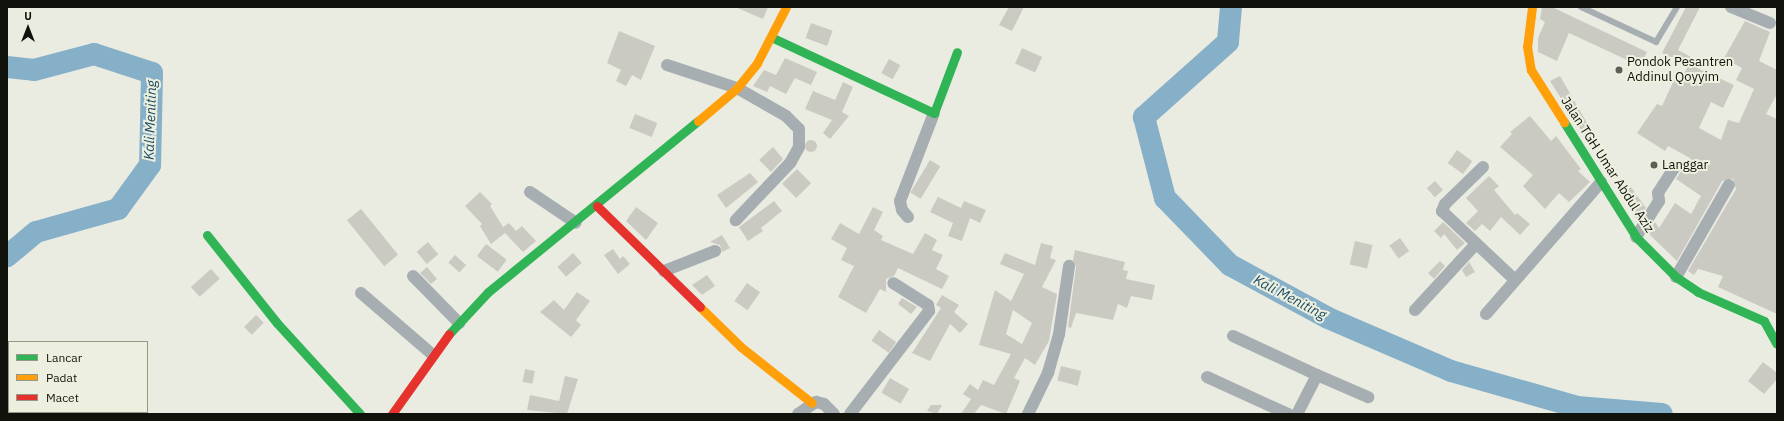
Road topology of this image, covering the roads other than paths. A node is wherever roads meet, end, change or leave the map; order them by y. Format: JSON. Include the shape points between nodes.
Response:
{"nodes":[{"id":1,"x":786,"y":7,"type":"edge"},
{"id":2,"x":1532,"y":7,"type":"edge"},
{"id":3,"x":1581,"y":7,"type":"edge"},
{"id":4,"x":1677,"y":7,"type":"edge"},
{"id":5,"x":1732,"y":7,"type":"edge"},
{"id":6,"x":1770,"y":23,"type":"dead end"},
{"id":7,"x":771,"y":37,"type":"junction"},
{"id":8,"x":957,"y":52,"type":"dead end"},
{"id":9,"x":667,"y":65,"type":"dead end"},
{"id":10,"x":737,"y":88,"type":"junction"},
{"id":11,"x":934,"y":113,"type":"junction"},
{"id":12,"x":1483,"y":167,"type":"dead end"},
{"id":13,"x":1674,"y":168,"type":"dead end"},
{"id":14,"x":1601,"y":182,"type":"junction"},
{"id":15,"x":1730,"y":185,"type":"dead end"},
{"id":16,"x":530,"y":192,"type":"dead end"},
{"id":17,"x":597,"y":206,"type":"junction"},
{"id":18,"x":908,"y":217,"type":"dead end"},
{"id":19,"x":736,"y":220,"type":"dead end"},
{"id":20,"x":576,"y":223,"type":"junction"},
{"id":21,"x":207,"y":235,"type":"dead end"},
{"id":22,"x":1636,"y":237,"type":"junction"},
{"id":23,"x":1475,"y":245,"type":"junction"},
{"id":24,"x":715,"y":251,"type":"dead end"},
{"id":25,"x":1070,"y":266,"type":"dead end"},
{"id":26,"x":664,"y":271,"type":"junction"},
{"id":27,"x":413,"y":276,"type":"dead end"},
{"id":28,"x":1676,"y":276,"type":"junction"},
{"id":29,"x":1515,"y":280,"type":"junction"},
{"id":30,"x":893,"y":283,"type":"dead end"},
{"id":31,"x":361,"y":293,"type":"dead end"},
{"id":32,"x":1415,"y":310,"type":"dead end"},
{"id":33,"x":1486,"y":314,"type":"dead end"},
{"id":34,"x":459,"y":323,"type":"junction"},
{"id":35,"x":1233,"y":336,"type":"dead end"},
{"id":36,"x":1777,"y":344,"type":"edge"},
{"id":37,"x":433,"y":355,"type":"junction"},
{"id":38,"x":1317,"y":375,"type":"junction"},
{"id":39,"x":1207,"y":377,"type":"dead end"},
{"id":40,"x":1368,"y":397,"type":"dead end"},
{"id":41,"x":812,"y":403,"type":"junction"},
{"id":42,"x":360,"y":414,"type":"edge"},
{"id":43,"x":392,"y":414,"type":"edge"},
{"id":44,"x":798,"y":414,"type":"edge"},
{"id":45,"x":834,"y":414,"type":"edge"},
{"id":46,"x":850,"y":414,"type":"edge"},
{"id":47,"x":1028,"y":414,"type":"edge"},
{"id":48,"x":1288,"y":414,"type":"edge"},
{"id":49,"x":1297,"y":414,"type":"edge"}],
"edges":[{"from":1,"to":7,"type":"street"},
{"from":2,"to":14,"type":"street","name":"Jalan TGH Umar Abdul Aziz","via":[[1528,46],[1531,70]]},
{"from":3,"to":4,"type":"lane","via":[[1656,42]]},
{"from":5,"to":6,"type":"street"},
{"from":7,"to":10,"type":"street"},
{"from":7,"to":11,"type":"street"},
{"from":8,"to":11,"type":"street"},
{"from":9,"to":10,"type":"street"},
{"from":10,"to":17,"type":"street"},
{"from":10,"to":19,"type":"street","via":[[796,124],[801,138],[790,162]]},
{"from":11,"to":18,"type":"street","via":[[900,201],[902,210]]},
{"from":12,"to":23,"type":"street","via":[[1445,204],[1442,211]]},
{"from":13,"to":22,"type":"street","via":[[1658,193],[1659,201]]},
{"from":14,"to":22,"type":"street","name":"Jalan TGH Umar Abdul Aziz"},
{"from":14,"to":29,"type":"street"},
{"from":15,"to":28,"type":"street"},
{"from":16,"to":20,"type":"street"},
{"from":17,"to":20,"type":"street"},
{"from":17,"to":26,"type":"street"},
{"from":20,"to":34,"type":"street","via":[[488,292]]},
{"from":21,"to":42,"type":"street","via":[[277,323]]},
{"from":22,"to":28,"type":"street","name":"Jalan TGH Umar Abdul Aziz"},
{"from":23,"to":29,"type":"street"},
{"from":23,"to":32,"type":"street"},
{"from":24,"to":26,"type":"street"},
{"from":25,"to":47,"type":"street","via":[[1059,334],[1048,373]]},
{"from":26,"to":41,"type":"street","via":[[741,347]]},
{"from":27,"to":34,"type":"street"},
{"from":28,"to":36,"type":"street","name":"Jalan TGH Umar Abdul Aziz","via":[[1707,297],[1760,318]]},
{"from":29,"to":33,"type":"street"},
{"from":30,"to":46,"type":"street","via":[[928,305],[929,311]]},
{"from":31,"to":37,"type":"street"},
{"from":34,"to":37,"type":"street"},
{"from":35,"to":38,"type":"street"},
{"from":37,"to":43,"type":"street"},
{"from":38,"to":40,"type":"street"},
{"from":38,"to":49,"type":"street"},
{"from":39,"to":48,"type":"street"},
{"from":41,"to":44,"type":"street"},
{"from":41,"to":45,"type":"street","via":[[820,402]]}]}
